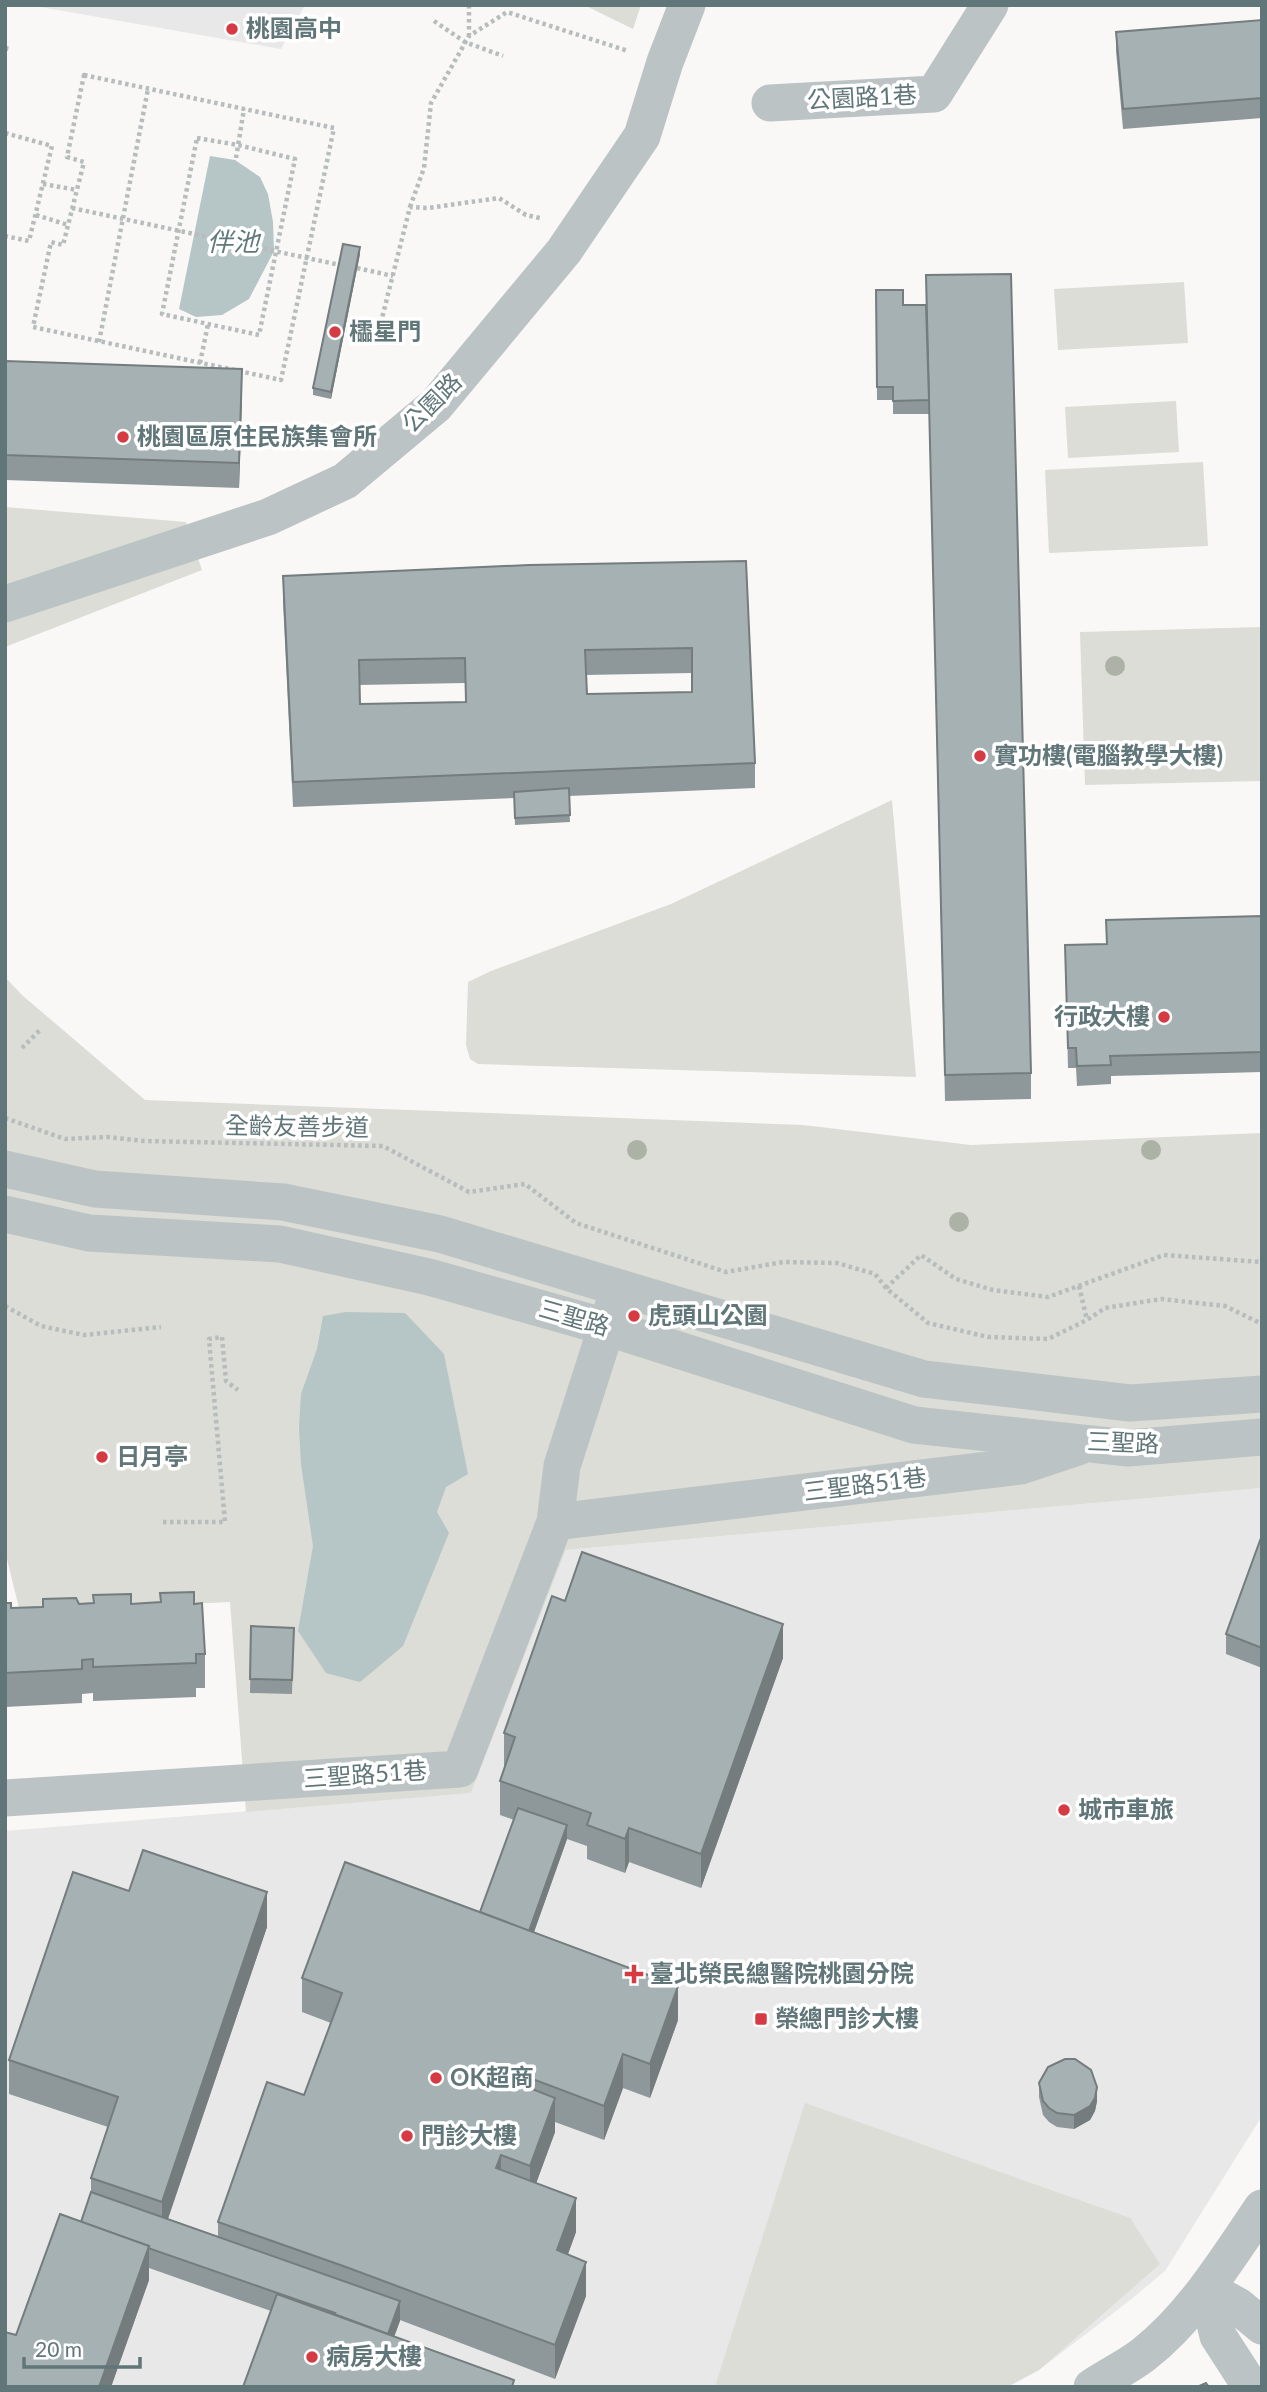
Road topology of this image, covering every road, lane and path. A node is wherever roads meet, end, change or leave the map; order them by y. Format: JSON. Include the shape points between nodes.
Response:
{"nodes":[{"id":1,"x":469,"y":5,"type":"edge"},
{"id":2,"x":687,"y":5,"type":"edge"},
{"id":3,"x":990,"y":5,"type":"edge"},
{"id":4,"x":434,"y":21,"type":"dead end"},
{"id":5,"x":470,"y":36,"type":"junction"},
{"id":6,"x":465,"y":42,"type":"junction"},
{"id":7,"x":629,"y":51,"type":"dead end"},
{"id":8,"x":503,"y":56,"type":"dead end"},
{"id":9,"x":148,"y":89,"type":"junction"},
{"id":10,"x":770,"y":103,"type":"dead end"},
{"id":11,"x":244,"y":109,"type":"junction"},
{"id":12,"x":5,"y":133,"type":"edge"},
{"id":13,"x":238,"y":145,"type":"junction"},
{"id":14,"x":236,"y":158,"type":"dead end"},
{"id":15,"x":43,"y":184,"type":"junction"},
{"id":16,"x":77,"y":190,"type":"junction"},
{"id":17,"x":410,"y":207,"type":"junction"},
{"id":18,"x":72,"y":208,"type":"junction"},
{"id":19,"x":35,"y":215,"type":"junction"},
{"id":20,"x":122,"y":219,"type":"junction"},
{"id":21,"x":551,"y":221,"type":"dead end"},
{"id":22,"x":68,"y":225,"type":"junction"},
{"id":23,"x":179,"y":231,"type":"junction"},
{"id":24,"x":5,"y":236,"type":"edge"},
{"id":25,"x":276,"y":251,"type":"junction"},
{"id":26,"x":307,"y":258,"type":"junction"},
{"id":27,"x":340,"y":265,"type":"edge"},
{"id":28,"x":357,"y":268,"type":"edge"},
{"id":29,"x":393,"y":276,"type":"junction"},
{"id":30,"x":208,"y":324,"type":"junction"},
{"id":31,"x":379,"y":330,"type":"dead end"},
{"id":32,"x":99,"y":342,"type":"junction"},
{"id":33,"x":200,"y":363,"type":"junction"},
{"id":34,"x":5,"y":604,"type":"edge"},
{"id":35,"x":41,"y":1028,"type":"dead end"},
{"id":36,"x":23,"y":1048,"type":"dead end"},
{"id":37,"x":5,"y":1118,"type":"edge"},
{"id":38,"x":5,"y":1169,"type":"edge"},
{"id":39,"x":5,"y":1214,"type":"edge"},
{"id":40,"x":1262,"y":1262,"type":"edge"},
{"id":41,"x":1079,"y":1286,"type":"junction"},
{"id":42,"x":886,"y":1288,"type":"junction"},
{"id":43,"x":619,"y":1289,"type":"junction"},
{"id":44,"x":5,"y":1306,"type":"edge"},
{"id":45,"x":1087,"y":1321,"type":"junction"},
{"id":46,"x":1262,"y":1324,"type":"edge"},
{"id":47,"x":161,"y":1326,"type":"dead end"},
{"id":48,"x":606,"y":1327,"type":"junction"},
{"id":49,"x":238,"y":1390,"type":"dead end"},
{"id":50,"x":1262,"y":1394,"type":"edge"},
{"id":51,"x":1262,"y":1437,"type":"edge"},
{"id":52,"x":1089,"y":1443,"type":"junction"},
{"id":53,"x":163,"y":1522,"type":"dead end"},
{"id":54,"x":555,"y":1522,"type":"junction"},
{"id":55,"x":5,"y":1798,"type":"edge"},
{"id":56,"x":1262,"y":2208,"type":"edge"},
{"id":57,"x":1207,"y":2289,"type":"junction"},
{"id":58,"x":1262,"y":2326,"type":"edge"},
{"id":59,"x":1115,"y":2381,"type":"edge"},
{"id":60,"x":1251,"y":2387,"type":"edge"}],
"edges":[{"from":1,"to":5,"type":"path"},
{"from":2,"to":34,"type":"street","name":"公園路","via":[[642,136],[564,251],[436,405],[345,481],[268,517]]},
{"from":3,"to":10,"type":"street","name":"公園路1巷","via":[[933,94]]},
{"from":4,"to":6,"type":"path"},
{"from":5,"to":6,"type":"path"},
{"from":5,"to":7,"type":"path","via":[[507,12]]},
{"from":6,"to":8,"type":"path"},
{"from":6,"to":17,"type":"path","via":[[431,103],[424,168]]},
{"from":9,"to":11,"type":"path"},
{"from":9,"to":16,"type":"path","via":[[84,75],[67,158],[84,162]]},
{"from":9,"to":20,"type":"path"},
{"from":11,"to":13,"type":"path"},
{"from":11,"to":26,"type":"path","via":[[334,128]]},
{"from":12,"to":15,"type":"path","via":[[52,146]]},
{"from":13,"to":14,"type":"path"},
{"from":13,"to":23,"type":"path","via":[[197,138]]},
{"from":13,"to":25,"type":"path","via":[[295,159]]},
{"from":15,"to":16,"type":"path"},
{"from":15,"to":19,"type":"path"},
{"from":16,"to":18,"type":"path"},
{"from":17,"to":21,"type":"path","via":[[499,198],[526,215]]},
{"from":17,"to":29,"type":"path"},
{"from":18,"to":20,"type":"path"},
{"from":18,"to":22,"type":"path"},
{"from":19,"to":22,"type":"path"},
{"from":19,"to":24,"type":"path","via":[[29,241]]},
{"from":20,"to":23,"type":"path"},
{"from":20,"to":32,"type":"path"},
{"from":22,"to":32,"type":"path","via":[[63,245],[51,242],[33,327]]},
{"from":23,"to":25,"type":"path"},
{"from":23,"to":30,"type":"path","via":[[162,314]]},
{"from":25,"to":26,"type":"path"},
{"from":25,"to":30,"type":"path","via":[[259,335]]},
{"from":26,"to":27,"type":"path"},
{"from":26,"to":33,"type":"path","via":[[281,380]]},
{"from":28,"to":29,"type":"path"},
{"from":29,"to":31,"type":"path"},
{"from":30,"to":33,"type":"path"},
{"from":32,"to":33,"type":"path"},
{"from":35,"to":36,"type":"path"},
{"from":37,"to":42,"type":"path","name":"全齡友善步道","via":[[65,1139],[383,1146],[470,1192],[525,1184],[576,1223],[726,1272],[783,1262],[837,1264],[874,1274]]},
{"from":38,"to":43,"type":"street","name":"三聖路","via":[[95,1189],[284,1202],[440,1234]]},
{"from":39,"to":48,"type":"street","name":"三聖路","via":[[89,1233],[279,1244],[429,1277]]},
{"from":40,"to":41,"type":"path","via":[[1164,1255]]},
{"from":41,"to":42,"type":"path","via":[[1048,1297],[993,1290],[956,1279],[921,1255]]},
{"from":41,"to":45,"type":"path"},
{"from":42,"to":45,"type":"path","name":"全齡友善步道","via":[[928,1323],[988,1337],[1048,1339]]},
{"from":43,"to":48,"type":"street","name":"三聖路51巷"},
{"from":43,"to":50,"type":"street","name":"三聖路","via":[[923,1379],[1130,1403]]},
{"from":44,"to":47,"type":"path","via":[[41,1326],[84,1335]]},
{"from":45,"to":46,"type":"path","name":"全齡友善步道","via":[[1105,1308],[1161,1299],[1225,1306]]},
{"from":48,"to":52,"type":"street","name":"三聖路","via":[[914,1425]]},
{"from":48,"to":54,"type":"street","name":"三聖路51巷","via":[[562,1466]]},
{"from":49,"to":53,"type":"path","via":[[226,1381],[222,1337],[209,1339],[225,1522]]},
{"from":51,"to":52,"type":"street","name":"三聖路","via":[[1128,1448]]},
{"from":52,"to":54,"type":"street","name":"三聖路51巷","via":[[1021,1466]]},
{"from":54,"to":55,"type":"street","name":"三聖路51巷","via":[[460,1769]]},
{"from":56,"to":57,"type":"street"},
{"from":57,"to":58,"type":"street"},
{"from":57,"to":59,"type":"street"},
{"from":57,"to":60,"type":"street","via":[[1218,2336]]}]}
